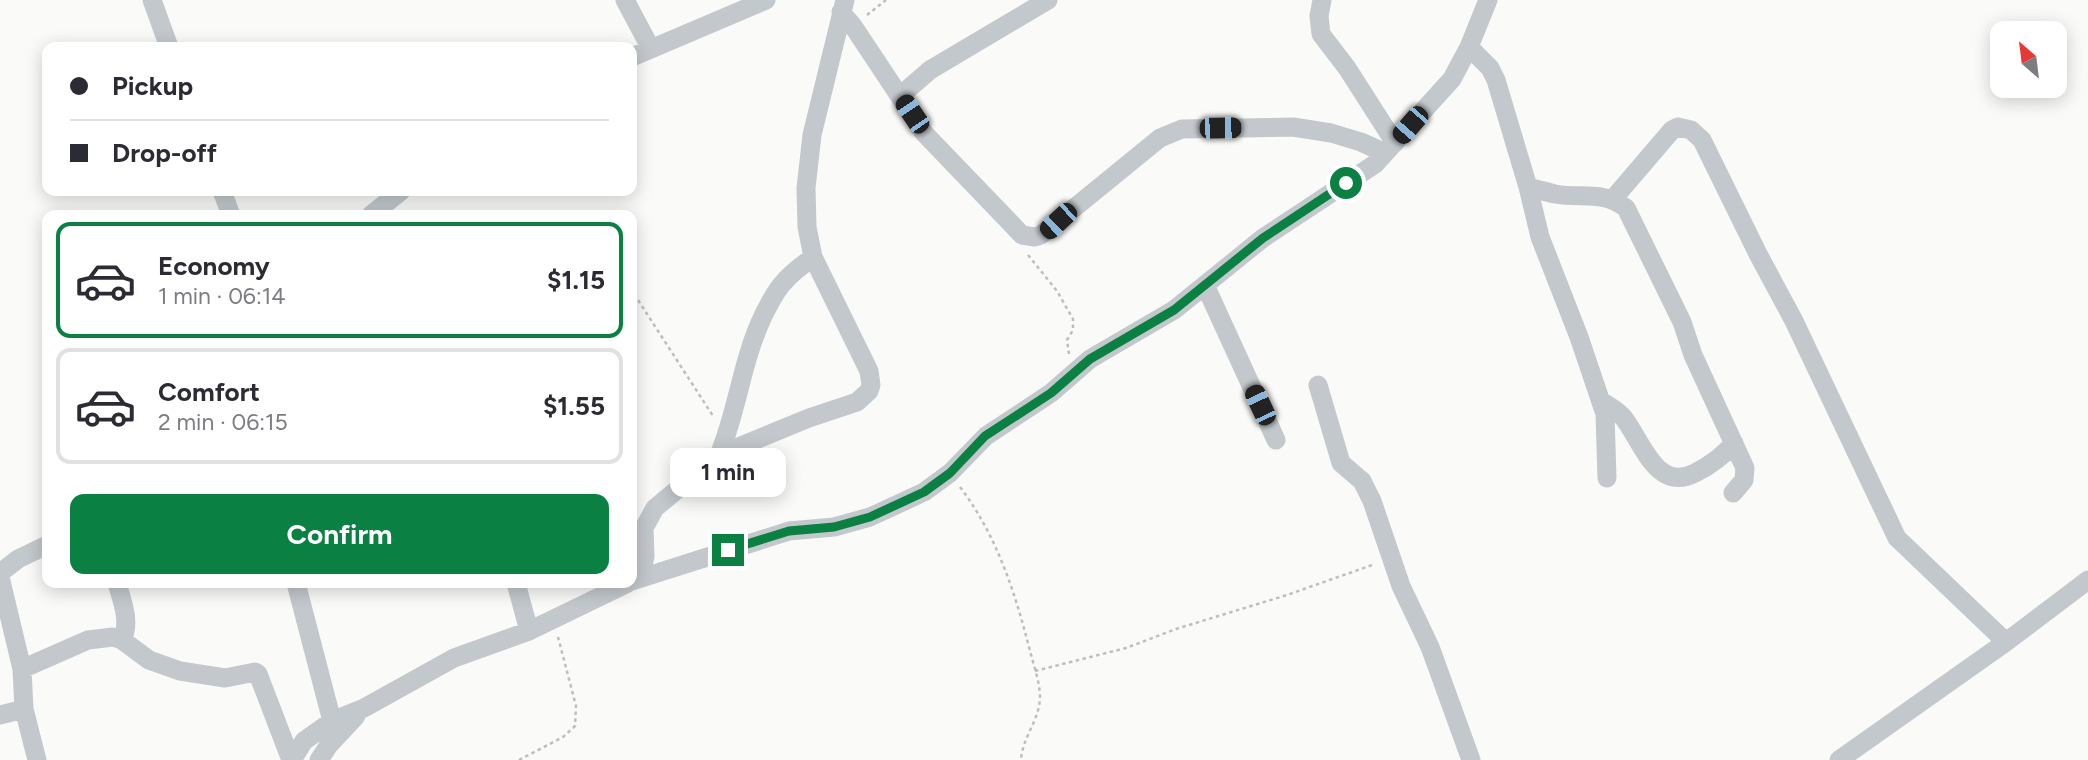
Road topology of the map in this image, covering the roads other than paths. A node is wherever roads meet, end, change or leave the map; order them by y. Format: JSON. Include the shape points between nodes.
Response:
{"nodes":[{"id":1,"x":152,"y":0,"type":"edge"},
{"id":2,"x":625,"y":0,"type":"edge"},
{"id":3,"x":766,"y":0,"type":"edge"},
{"id":4,"x":1048,"y":0,"type":"edge"},
{"id":5,"x":1322,"y":0,"type":"edge"},
{"id":6,"x":1488,"y":0,"type":"edge"},
{"id":7,"x":847,"y":13,"type":"edge"},
{"id":8,"x":167,"y":42,"type":"edge"},
{"id":9,"x":650,"y":47,"type":"junction"},
{"id":10,"x":1469,"y":47,"type":"junction"},
{"id":11,"x":637,"y":54,"type":"edge"},
{"id":12,"x":900,"y":96,"type":"junction"},
{"id":13,"x":1390,"y":148,"type":"junction"},
{"id":14,"x":1528,"y":187,"type":"junction"},
{"id":15,"x":395,"y":196,"type":"edge"},
{"id":16,"x":1613,"y":199,"type":"junction"},
{"id":17,"x":377,"y":210,"type":"edge"},
{"id":18,"x":813,"y":257,"type":"junction"},
{"id":19,"x":1205,"y":285,"type":"junction"},
{"id":20,"x":1318,"y":385,"type":"dead end"},
{"id":21,"x":1601,"y":401,"type":"junction"},
{"id":22,"x":1276,"y":440,"type":"dead end"},
{"id":23,"x":1734,"y":443,"type":"junction"},
{"id":24,"x":719,"y":455,"type":"junction"},
{"id":25,"x":1607,"y":478,"type":"dead end"},
{"id":26,"x":1732,"y":492,"type":"dead end"},
{"id":27,"x":42,"y":547,"type":"edge"},
{"id":28,"x":637,"y":573,"type":"edge"},
{"id":29,"x":0,"y":575,"type":"edge"},
{"id":30,"x":637,"y":579,"type":"edge"},
{"id":31,"x":2088,"y":580,"type":"edge"},
{"id":32,"x":118,"y":588,"type":"edge"},
{"id":33,"x":297,"y":588,"type":"edge"},
{"id":34,"x":517,"y":588,"type":"edge"},
{"id":35,"x":618,"y":588,"type":"edge"},
{"id":36,"x":529,"y":631,"type":"junction"},
{"id":37,"x":122,"y":640,"type":"junction"},
{"id":38,"x":2006,"y":642,"type":"junction"},
{"id":39,"x":22,"y":669,"type":"junction"},
{"id":40,"x":364,"y":708,"type":"junction"},
{"id":41,"x":24,"y":709,"type":"junction"},
{"id":42,"x":0,"y":715,"type":"edge"},
{"id":43,"x":332,"y":721,"type":"junction"},
{"id":44,"x":37,"y":760,"type":"edge"},
{"id":45,"x":291,"y":760,"type":"edge"},
{"id":46,"x":319,"y":760,"type":"edge"},
{"id":47,"x":1471,"y":760,"type":"edge"},
{"id":48,"x":1839,"y":760,"type":"edge"}],
"edges":[{"from":1,"to":8,"type":"street"},
{"from":2,"to":9,"type":"street"},
{"from":3,"to":9,"type":"street"},
{"from":4,"to":12,"type":"street","via":[[930,70]]},
{"from":5,"to":13,"type":"street","via":[[1321,34],[1347,68]]},
{"from":6,"to":10,"type":"street"},
{"from":7,"to":12,"type":"street"},
{"from":7,"to":18,"type":"street","via":[[812,135],[806,188]]},
{"from":9,"to":11,"type":"street"},
{"from":10,"to":13,"type":"street","via":[[1452,79]]},
{"from":10,"to":14,"type":"street","via":[[1496,80]]},
{"from":12,"to":13,"type":"street","via":[[923,133],[1022,235],[1035,237],[1160,138],[1182,129],[1293,127]]},
{"from":13,"to":19,"type":"street","via":[[1375,164],[1263,238]]},
{"from":14,"to":16,"type":"street"},
{"from":14,"to":21,"type":"street","via":[[1540,237]]},
{"from":15,"to":17,"type":"street"},
{"from":16,"to":23,"type":"street","via":[[1633,219]]},
{"from":16,"to":38,"type":"street","via":[[1672,130],[1691,130],[1702,140],[1897,538]]},
{"from":18,"to":24,"type":"street","via":[[784,281],[755,332]]},
{"from":18,"to":24,"type":"street","via":[[869,371],[869,391],[857,402]]},
{"from":19,"to":22,"type":"street"},
{"from":19,"to":30,"type":"street","via":[[1174,310],[1100,352],[985,436],[950,473],[924,492],[881,514],[834,527],[789,531]]},
{"from":20,"to":47,"type":"street","via":[[1341,463],[1368,490]]},
{"from":21,"to":23,"type":"street","via":[[1622,416],[1654,464],[1673,479],[1704,469]]},
{"from":21,"to":25,"type":"street"},
{"from":23,"to":26,"type":"street","via":[[1746,474]]},
{"from":24,"to":28,"type":"street","via":[[655,508],[644,528],[645,556]]},
{"from":27,"to":29,"type":"street"},
{"from":29,"to":39,"type":"street"},
{"from":31,"to":38,"type":"street"},
{"from":32,"to":37,"type":"street","via":[[127,622]]},
{"from":33,"to":43,"type":"street"},
{"from":34,"to":36,"type":"street"},
{"from":35,"to":36,"type":"street"},
{"from":36,"to":40,"type":"street","via":[[454,658]]},
{"from":37,"to":39,"type":"street","via":[[89,640]]},
{"from":37,"to":45,"type":"street","via":[[149,660],[180,671],[225,678],[256,672]]},
{"from":38,"to":48,"type":"street"},
{"from":39,"to":41,"type":"street"},
{"from":40,"to":43,"type":"street"},
{"from":40,"to":46,"type":"street"},
{"from":41,"to":42,"type":"street"},
{"from":41,"to":44,"type":"street"},
{"from":43,"to":45,"type":"street","via":[[304,741]]}]}
